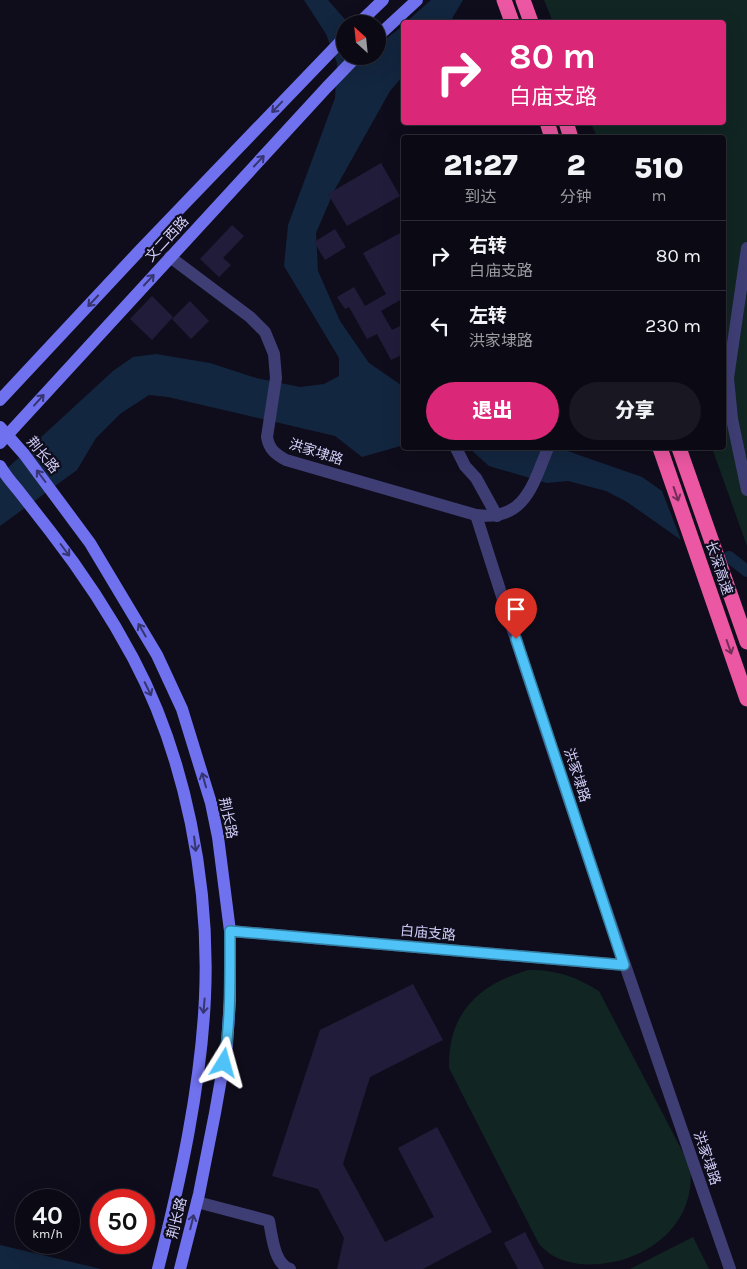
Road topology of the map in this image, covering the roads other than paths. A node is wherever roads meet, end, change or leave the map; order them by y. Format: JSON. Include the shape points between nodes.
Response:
{"nodes":[{"id":1,"x":383,"y":0,"type":"edge"},
{"id":2,"x":418,"y":0,"type":"edge"},
{"id":3,"x":504,"y":0,"type":"edge"},
{"id":4,"x":523,"y":0,"type":"edge"},
{"id":5,"x":367,"y":15,"type":"edge"},
{"id":6,"x":511,"y":20,"type":"edge"},
{"id":7,"x":530,"y":20,"type":"edge"},
{"id":8,"x":386,"y":29,"type":"edge"},
{"id":9,"x":336,"y":46,"type":"edge"},
{"id":10,"x":349,"y":65,"type":"edge"},
{"id":11,"x":747,"y":248,"type":"edge"},
{"id":12,"x":170,"y":257,"type":"junction"},
{"id":13,"x":0,"y":400,"type":"edge"},
{"id":14,"x":2,"y":435,"type":"edge"},
{"id":15,"x":457,"y":450,"type":"edge"},
{"id":16,"x":547,"y":450,"type":"edge"},
{"id":17,"x":661,"y":450,"type":"edge"},
{"id":18,"x":680,"y":450,"type":"edge"},
{"id":19,"x":1,"y":469,"type":"edge"},
{"id":20,"x":747,"y":490,"type":"edge"},
{"id":21,"x":476,"y":515,"type":"junction"},
{"id":22,"x":497,"y":516,"type":"junction"},
{"id":23,"x":747,"y":642,"type":"edge"},
{"id":24,"x":747,"y":699,"type":"edge"},
{"id":25,"x":230,"y":931,"type":"junction"},
{"id":26,"x":624,"y":965,"type":"junction"},
{"id":27,"x":197,"y":1202,"type":"junction"},
{"id":28,"x":158,"y":1268,"type":"edge"},
{"id":29,"x":180,"y":1269,"type":"edge"},
{"id":30,"x":290,"y":1269,"type":"edge"},
{"id":31,"x":730,"y":1269,"type":"edge"}],
"edges":[{"from":1,"to":5,"type":"main road"},
{"from":2,"to":8,"type":"main road"},
{"from":3,"to":6,"type":"highway"},
{"from":4,"to":7,"type":"highway"},
{"from":9,"to":13,"type":"main road","name":"文二西路","one_way":true},
{"from":12,"to":10,"type":"main road","name":"文二西路","one_way":true},
{"from":11,"to":20,"type":"street","via":[[728,378],[732,419]]},
{"from":14,"to":12,"type":"main road","name":"文二西路","one_way":true},
{"from":12,"to":21,"type":"street","name":"洪家埭路","via":[[265,332],[274,354],[276,378],[266,437],[275,454],[286,460]]},
{"from":25,"to":14,"type":"main road","name":"荆长路","one_way":true,"via":[[211,803],[182,709],[157,655],[90,543],[24,454]]},
{"from":15,"to":22,"type":"street"},
{"from":16,"to":22,"type":"street","via":[[531,488],[521,502],[510,512]]},
{"from":17,"to":24,"type":"highway","name":"长深高速","one_way":true},
{"from":18,"to":23,"type":"highway","name":"长深高速"},
{"from":19,"to":28,"type":"main road","name":"荆长路","one_way":true,"via":[[68,554],[133,658],[158,709],[195,839],[204,932],[205,996],[193,1109]]},
{"from":21,"to":22,"type":"street"},
{"from":21,"to":26,"type":"street","name":"洪家埭路"},
{"from":25,"to":26,"type":"street","name":"白庙支路"},
{"from":25,"to":27,"type":"main road","name":"荆长路","via":[[227,1045]]},
{"from":26,"to":31,"type":"street","name":"洪家埭路"},
{"from":29,"to":27,"type":"main road","name":"荆长路","one_way":true},
{"from":27,"to":30,"type":"street","via":[[269,1221],[275,1251],[285,1268]]}]}
